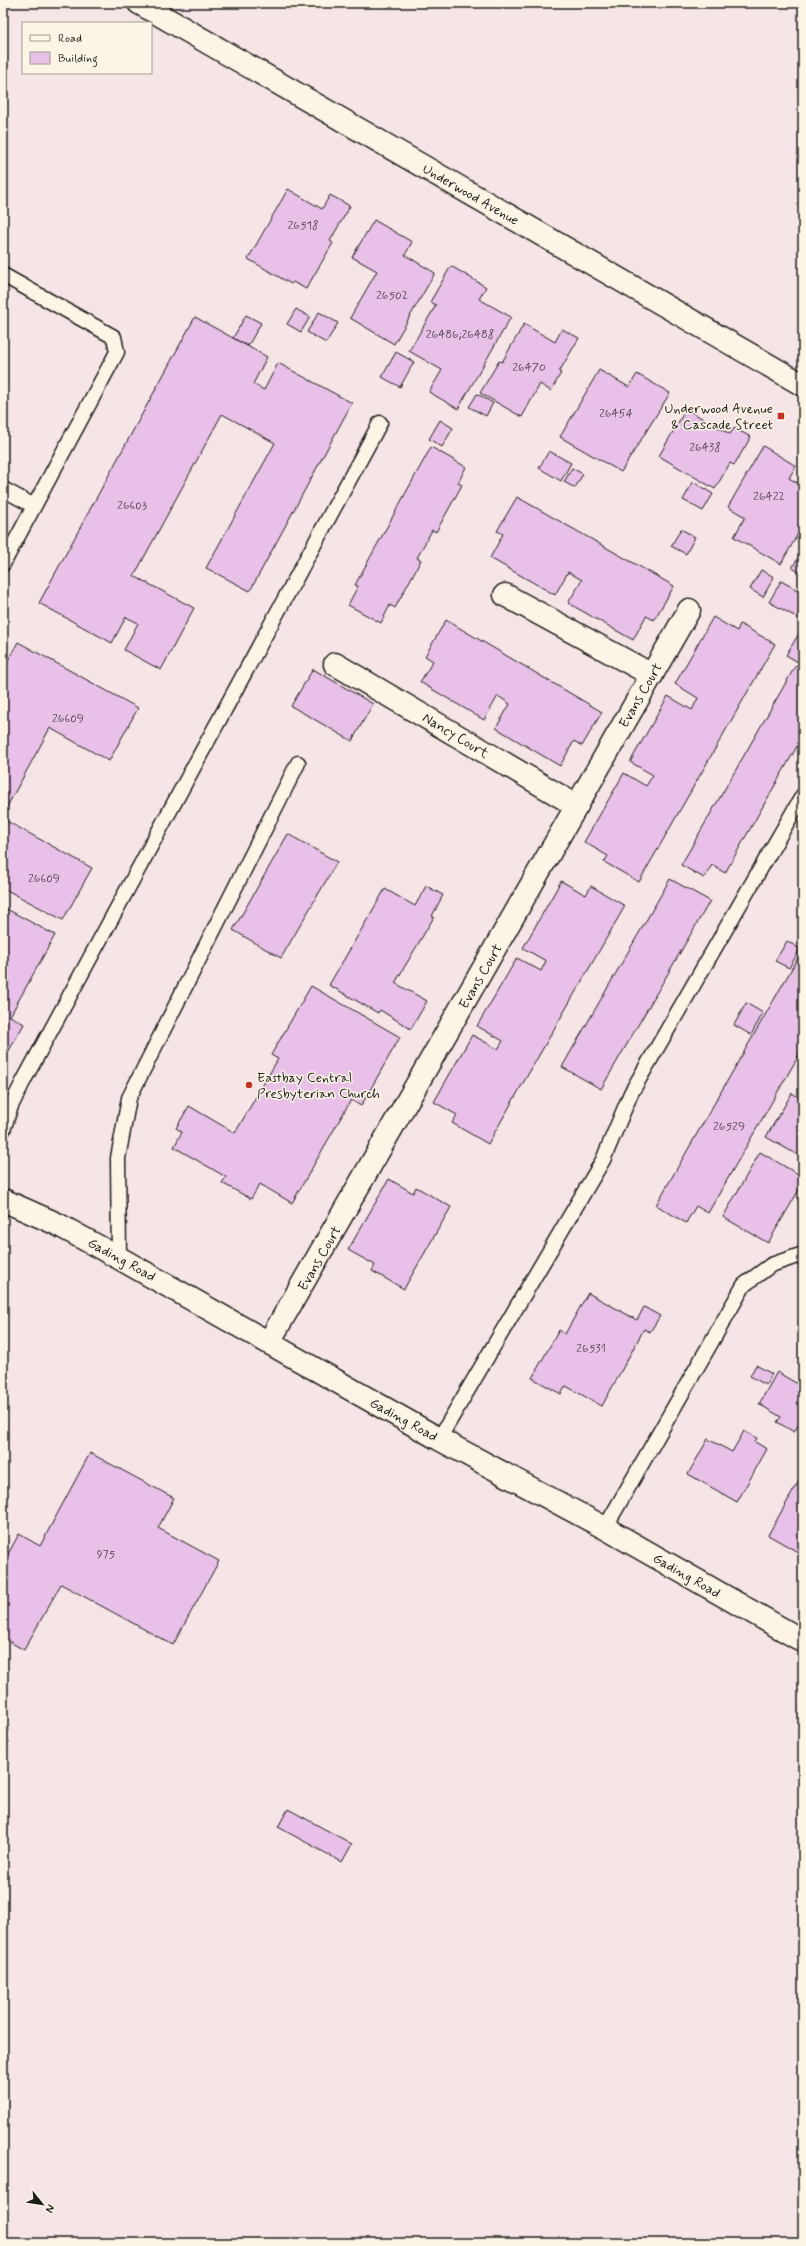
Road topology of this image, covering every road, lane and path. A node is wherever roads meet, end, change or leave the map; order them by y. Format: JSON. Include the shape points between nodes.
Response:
{"nodes":[{"id":1,"x":138,"y":3,"type":"edge"},
{"id":2,"x":3,"y":275,"type":"edge"},
{"id":3,"x":803,"y":385,"type":"edge"},
{"id":4,"x":380,"y":423,"type":"dead end"},
{"id":5,"x":3,"y":489,"type":"edge"},
{"id":6,"x":34,"y":506,"type":"junction"},
{"id":7,"x":3,"y":564,"type":"edge"},
{"id":8,"x":505,"y":596,"type":"dead end"},
{"id":9,"x":689,"y":610,"type":"dead end"},
{"id":10,"x":335,"y":664,"type":"dead end"},
{"id":11,"x":652,"y":675,"type":"junction"},
{"id":12,"x":298,"y":763,"type":"dead end"},
{"id":13,"x":803,"y":795,"type":"edge"},
{"id":14,"x":577,"y":806,"type":"junction"},
{"id":15,"x":3,"y":1130,"type":"edge"},
{"id":16,"x":3,"y":1200,"type":"edge"},
{"id":17,"x":803,"y":1254,"type":"edge"},
{"id":18,"x":119,"y":1258,"type":"junction"},
{"id":19,"x":269,"y":1342,"type":"junction"},
{"id":20,"x":439,"y":1439,"type":"junction"},
{"id":21,"x":604,"y":1528,"type":"junction"},
{"id":22,"x":803,"y":1641,"type":"edge"}],
"edges":[{"from":1,"to":3,"type":"street","name":"Underwood Avenue"},
{"from":2,"to":6,"type":"lane","via":[[114,337],[117,352]]},
{"from":4,"to":15,"type":"lane","via":[[24,1080]]},
{"from":5,"to":6,"type":"lane"},
{"from":6,"to":7,"type":"lane"},
{"from":8,"to":11,"type":"street"},
{"from":9,"to":11,"type":"street","name":"Evans Court"},
{"from":10,"to":14,"type":"street","name":"Nancy Court"},
{"from":11,"to":14,"type":"street","name":"Evans Court"},
{"from":12,"to":18,"type":"lane","via":[[129,1098],[118,1158]]},
{"from":13,"to":20,"type":"lane","via":[[631,1092],[604,1160]]},
{"from":14,"to":19,"type":"street","name":"Evans Court"},
{"from":16,"to":18,"type":"street","name":"Gading Road","via":[[57,1224]]},
{"from":17,"to":21,"type":"lane","via":[[770,1265],[744,1285]]},
{"from":18,"to":19,"type":"street","name":"Gading Road"},
{"from":19,"to":20,"type":"street","name":"Gading Road"},
{"from":20,"to":21,"type":"street","name":"Gading Road"},
{"from":21,"to":22,"type":"street","name":"Gading Road"}]}
